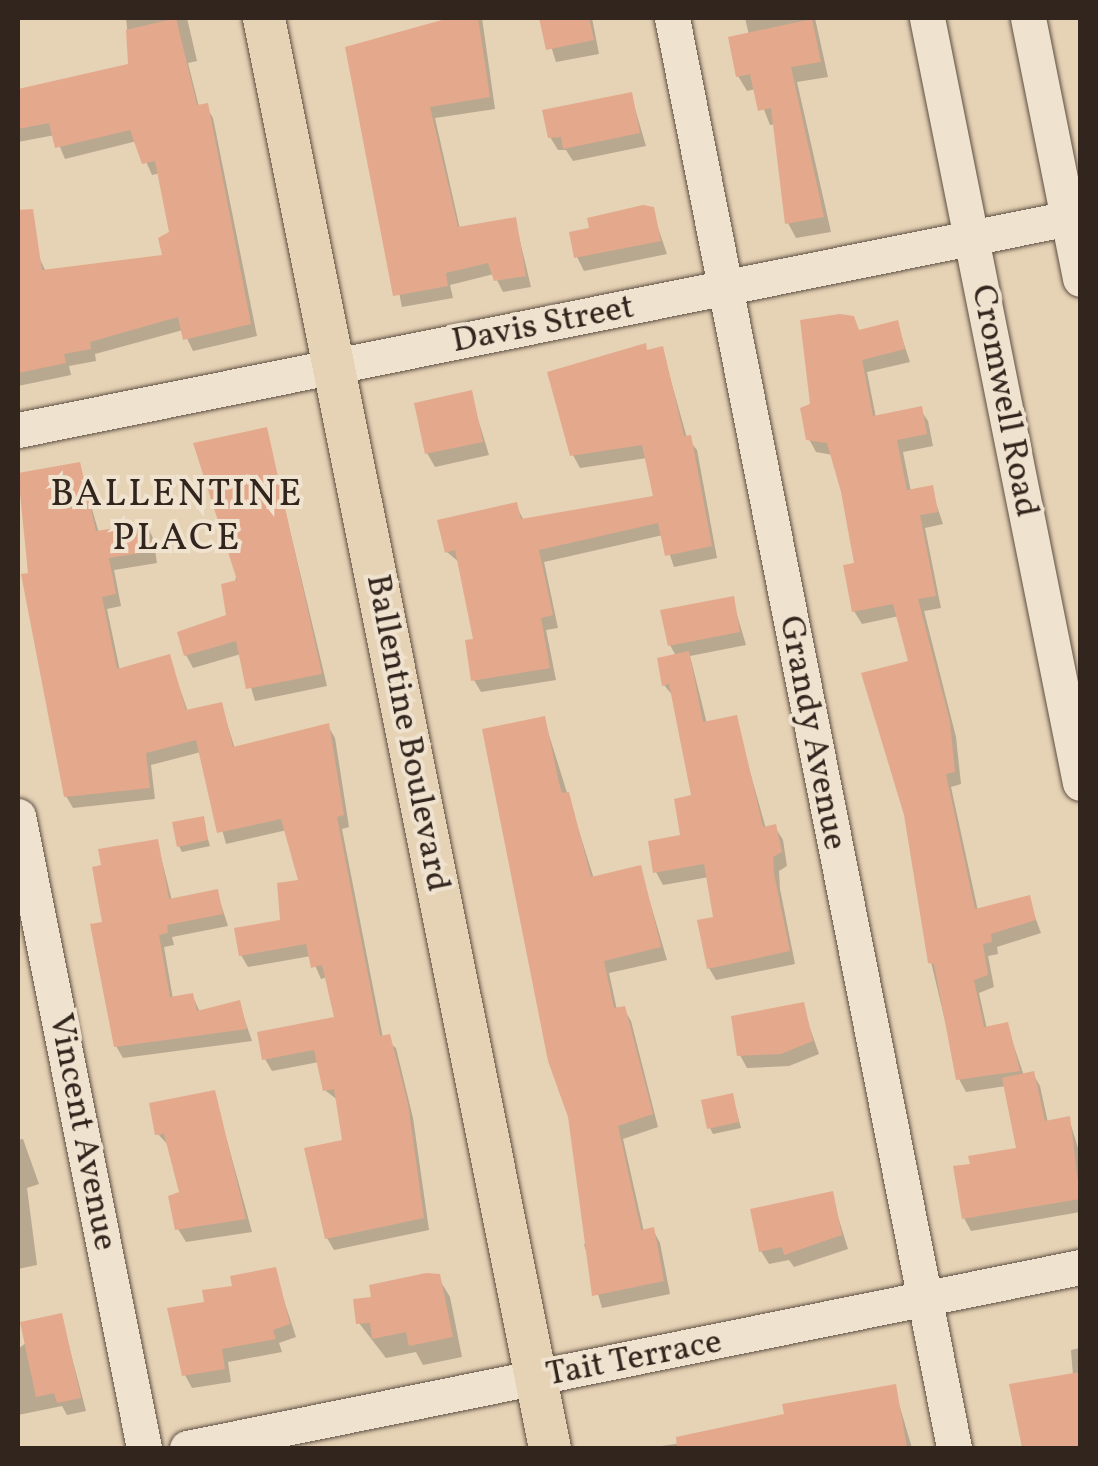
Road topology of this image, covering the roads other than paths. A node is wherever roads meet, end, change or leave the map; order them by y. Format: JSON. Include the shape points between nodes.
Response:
{"nodes":[{"id":1,"x":264,"y":18,"type":"edge"},
{"id":2,"x":672,"y":18,"type":"edge"},
{"id":3,"x":927,"y":18,"type":"edge"},
{"id":4,"x":1028,"y":18,"type":"edge"},
{"id":5,"x":1069,"y":218,"type":"junction"},
{"id":6,"x":971,"y":238,"type":"junction"},
{"id":7,"x":1080,"y":278,"type":"edge"},
{"id":8,"x":725,"y":290,"type":"junction"},
{"id":9,"x":334,"y":366,"type":"junction"},
{"id":10,"x":18,"y":430,"type":"edge"},
{"id":11,"x":1080,"y":784,"type":"edge"},
{"id":12,"x":18,"y":816,"type":"edge"},
{"id":13,"x":1080,"y":1267,"type":"edge"},
{"id":14,"x":924,"y":1301,"type":"junction"},
{"id":15,"x":536,"y":1379,"type":"junction"},
{"id":16,"x":144,"y":1448,"type":"edge"},
{"id":17,"x":187,"y":1448,"type":"edge"},
{"id":18,"x":550,"y":1448,"type":"edge"},
{"id":19,"x":954,"y":1448,"type":"edge"}],
"edges":[{"from":1,"to":9,"type":"main road","name":"Ballentine Boulevard"},
{"from":2,"to":8,"type":"street","name":"Grandy Avenue"},
{"from":3,"to":6,"type":"street","name":"Cromwell Road"},
{"from":4,"to":5,"type":"street"},
{"from":5,"to":6,"type":"street","name":"Davis Street"},
{"from":5,"to":7,"type":"street"},
{"from":6,"to":8,"type":"street","name":"Davis Street"},
{"from":6,"to":11,"type":"street","name":"Cromwell Road"},
{"from":8,"to":9,"type":"street","name":"Davis Street"},
{"from":8,"to":14,"type":"street","name":"Grandy Avenue"},
{"from":9,"to":10,"type":"street","name":"Davis Street"},
{"from":9,"to":15,"type":"main road","name":"Ballentine Boulevard"},
{"from":12,"to":16,"type":"street","name":"Vincent Avenue"},
{"from":13,"to":14,"type":"street","name":"Tait Terrace"},
{"from":14,"to":15,"type":"street","name":"Tait Terrace"},
{"from":14,"to":19,"type":"street","name":"Grandy Avenue"},
{"from":15,"to":17,"type":"street","name":"Tait Terrace"},
{"from":15,"to":18,"type":"main road","name":"Ballentine Boulevard"}]}
